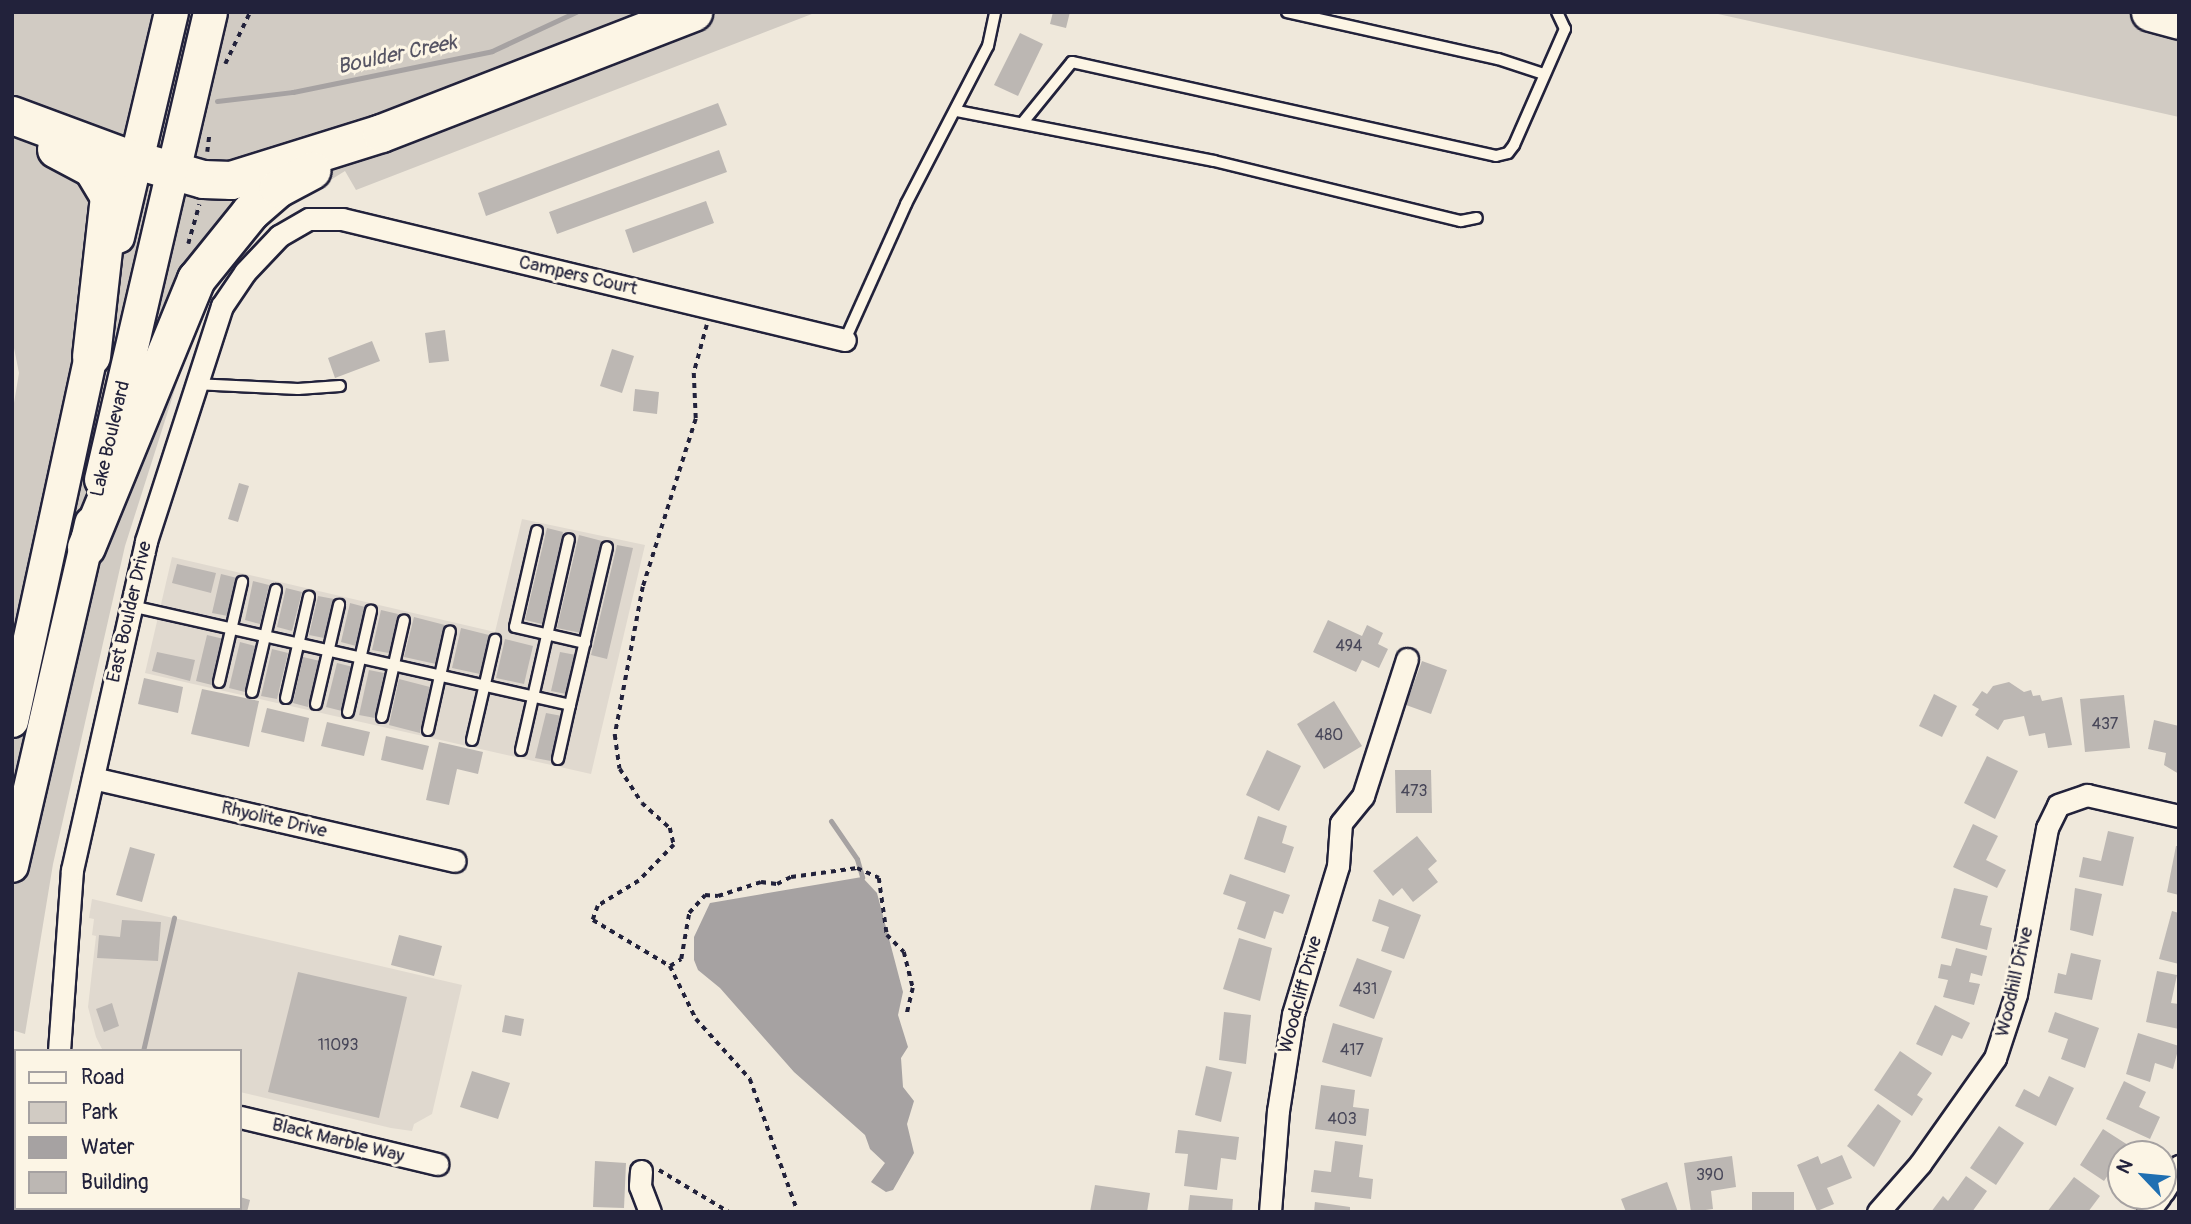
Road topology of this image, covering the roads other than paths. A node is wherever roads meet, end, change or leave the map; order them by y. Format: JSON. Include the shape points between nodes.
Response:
{"nodes":[{"id":1,"x":171,"y":12,"type":"edge"},
{"id":2,"x":210,"y":12,"type":"edge"},
{"id":3,"x":693,"y":12,"type":"edge"},
{"id":4,"x":995,"y":12,"type":"edge"},
{"id":5,"x":1287,"y":12,"type":"edge"},
{"id":6,"x":1557,"y":12,"type":"edge"},
{"id":7,"x":2150,"y":12,"type":"edge"},
{"id":8,"x":2179,"y":20,"type":"edge"},
{"id":9,"x":1545,"y":74,"type":"junction"},
{"id":10,"x":957,"y":111,"type":"junction"},
{"id":11,"x":12,"y":115,"type":"edge"},
{"id":12,"x":1024,"y":121,"type":"junction"},
{"id":13,"x":12,"y":125,"type":"edge"},
{"id":14,"x":382,"y":134,"type":"junction"},
{"id":15,"x":136,"y":160,"type":"junction"},
{"id":16,"x":189,"y":167,"type":"junction"},
{"id":17,"x":1477,"y":218,"type":"dead end"},
{"id":18,"x":309,"y":219,"type":"joint"},
{"id":19,"x":845,"y":340,"type":"joint"},
{"id":20,"x":91,"y":356,"type":"junction"},
{"id":21,"x":194,"y":384,"type":"junction"},
{"id":22,"x":340,"y":386,"type":"dead end"},
{"id":23,"x":537,"y":531,"type":"dead end"},
{"id":24,"x":569,"y":539,"type":"dead end"},
{"id":25,"x":86,"y":547,"type":"junction"},
{"id":26,"x":607,"y":547,"type":"dead end"},
{"id":27,"x":243,"y":582,"type":"dead end"},
{"id":28,"x":276,"y":590,"type":"dead end"},
{"id":29,"x":309,"y":597,"type":"dead end"},
{"id":30,"x":339,"y":605,"type":"dead end"},
{"id":31,"x":131,"y":606,"type":"junction"},
{"id":32,"x":371,"y":611,"type":"dead end"},
{"id":33,"x":404,"y":620,"type":"dead end"},
{"id":34,"x":232,"y":629,"type":"junction"},
{"id":35,"x":450,"y":631,"type":"dead end"},
{"id":36,"x":547,"y":635,"type":"junction"},
{"id":37,"x":265,"y":636,"type":"junction"},
{"id":38,"x":495,"y":640,"type":"dead end"},
{"id":39,"x":585,"y":643,"type":"junction"},
{"id":40,"x":298,"y":644,"type":"junction"},
{"id":41,"x":328,"y":650,"type":"junction"},
{"id":42,"x":360,"y":658,"type":"junction"},
{"id":43,"x":1407,"y":659,"type":"dead end"},
{"id":44,"x":393,"y":665,"type":"junction"},
{"id":45,"x":440,"y":676,"type":"junction"},
{"id":46,"x":219,"y":682,"type":"dead end"},
{"id":47,"x":484,"y":686,"type":"junction"},
{"id":48,"x":252,"y":692,"type":"dead end"},
{"id":49,"x":533,"y":697,"type":"junction"},
{"id":50,"x":286,"y":698,"type":"dead end"},
{"id":51,"x":316,"y":704,"type":"dead end"},
{"id":52,"x":570,"y":705,"type":"junction"},
{"id":53,"x":348,"y":712,"type":"dead end"},
{"id":54,"x":382,"y":717,"type":"dead end"},
{"id":55,"x":12,"y":721,"type":"edge"},
{"id":56,"x":428,"y":730,"type":"dead end"},
{"id":57,"x":472,"y":740,"type":"dead end"},
{"id":58,"x":521,"y":750,"type":"dead end"},
{"id":59,"x":558,"y":759,"type":"dead end"},
{"id":60,"x":93,"y":778,"type":"junction"},
{"id":61,"x":2179,"y":816,"type":"edge"},
{"id":62,"x":454,"y":861,"type":"dead end"},
{"id":63,"x":12,"y":866,"type":"edge"},
{"id":64,"x":59,"y":1049,"type":"edge"},
{"id":65,"x":242,"y":1116,"type":"edge"},
{"id":66,"x":437,"y":1164,"type":"dead end"},
{"id":67,"x":641,"y":1171,"type":"road end"},
{"id":68,"x":650,"y":1212,"type":"edge"},
{"id":69,"x":1270,"y":1212,"type":"edge"},
{"id":70,"x":1878,"y":1212,"type":"edge"}],
"edges":[{"from":1,"to":15,"type":"highway","name":"Lake Boulevard"},
{"from":2,"to":16,"type":"highway","name":"Lake Boulevard"},
{"from":3,"to":14,"type":"highway"},
{"from":4,"to":10,"type":"lane","via":[[988,46]]},
{"from":5,"to":9,"type":"lane","via":[[1498,59]]},
{"from":6,"to":9,"type":"lane","via":[[1565,29]]},
{"from":7,"to":8,"type":"highway"},
{"from":9,"to":12,"type":"lane","via":[[1514,145],[1508,153],[1496,156],[1072,62]]},
{"from":10,"to":12,"type":"lane"},
{"from":10,"to":19,"type":"lane","via":[[906,204]]},
{"from":11,"to":15,"type":"highway"},
{"from":12,"to":17,"type":"lane","via":[[1461,221]]},
{"from":13,"to":20,"type":"highway","via":[[92,169],[109,196]]},
{"from":14,"to":16,"type":"highway","via":[[231,180]]},
{"from":14,"to":25,"type":"highway","via":[[278,188],[210,257],[180,310]]},
{"from":15,"to":16,"type":"highway"},
{"from":15,"to":20,"type":"main road","name":"Lake Boulevard"},
{"from":16,"to":25,"type":"main road","name":"Lake Boulevard"},
{"from":18,"to":19,"type":"street","name":"Campers Court","via":[[342,219]]},
{"from":18,"to":21,"type":"street","name":"East Boulder Drive","via":[[279,236],[239,280],[222,306]]},
{"from":20,"to":55,"type":"main road","name":"Lake Boulevard"},
{"from":21,"to":22,"type":"lane","via":[[298,389]]},
{"from":21,"to":31,"type":"street","name":"East Boulder Drive"},
{"from":23,"to":36,"type":"lane","via":[[515,627]]},
{"from":24,"to":36,"type":"lane"},
{"from":25,"to":63,"type":"main road","name":"Lake Boulevard"},
{"from":26,"to":39,"type":"lane"},
{"from":27,"to":34,"type":"lane"},
{"from":28,"to":37,"type":"lane"},
{"from":29,"to":40,"type":"lane"},
{"from":30,"to":41,"type":"lane"},
{"from":31,"to":34,"type":"lane"},
{"from":31,"to":60,"type":"street","name":"East Boulder Drive"},
{"from":32,"to":42,"type":"lane"},
{"from":33,"to":44,"type":"lane"},
{"from":34,"to":37,"type":"lane"},
{"from":34,"to":46,"type":"lane"},
{"from":35,"to":45,"type":"lane"},
{"from":36,"to":39,"type":"lane"},
{"from":36,"to":49,"type":"lane"},
{"from":37,"to":40,"type":"lane"},
{"from":37,"to":48,"type":"lane"},
{"from":38,"to":47,"type":"lane"},
{"from":39,"to":52,"type":"lane"},
{"from":40,"to":41,"type":"lane"},
{"from":40,"to":50,"type":"lane"},
{"from":41,"to":42,"type":"lane"},
{"from":41,"to":51,"type":"lane"},
{"from":42,"to":44,"type":"lane"},
{"from":42,"to":53,"type":"lane"},
{"from":43,"to":69,"type":"street","name":"Woodcliff Drive","via":[[1363,796],[1341,823],[1338,866],[1286,1046]]},
{"from":44,"to":45,"type":"lane"},
{"from":44,"to":54,"type":"lane"},
{"from":45,"to":47,"type":"lane"},
{"from":45,"to":56,"type":"lane"},
{"from":47,"to":49,"type":"lane"},
{"from":47,"to":57,"type":"lane"},
{"from":49,"to":52,"type":"lane"},
{"from":49,"to":58,"type":"lane"},
{"from":52,"to":59,"type":"lane"},
{"from":60,"to":62,"type":"street","name":"Rhyolite Drive"},
{"from":60,"to":64,"type":"street","name":"East Boulder Drive","via":[[69,890]]},
{"from":61,"to":70,"type":"street","name":"Woodhill Drive","via":[[2087,795],[2062,802],[2047,828],[2016,994],[1995,1058],[1920,1164]]},
{"from":65,"to":66,"type":"street","name":"Black Marble Way"},
{"from":67,"to":68,"type":"street","via":[[640,1186]]}]}
